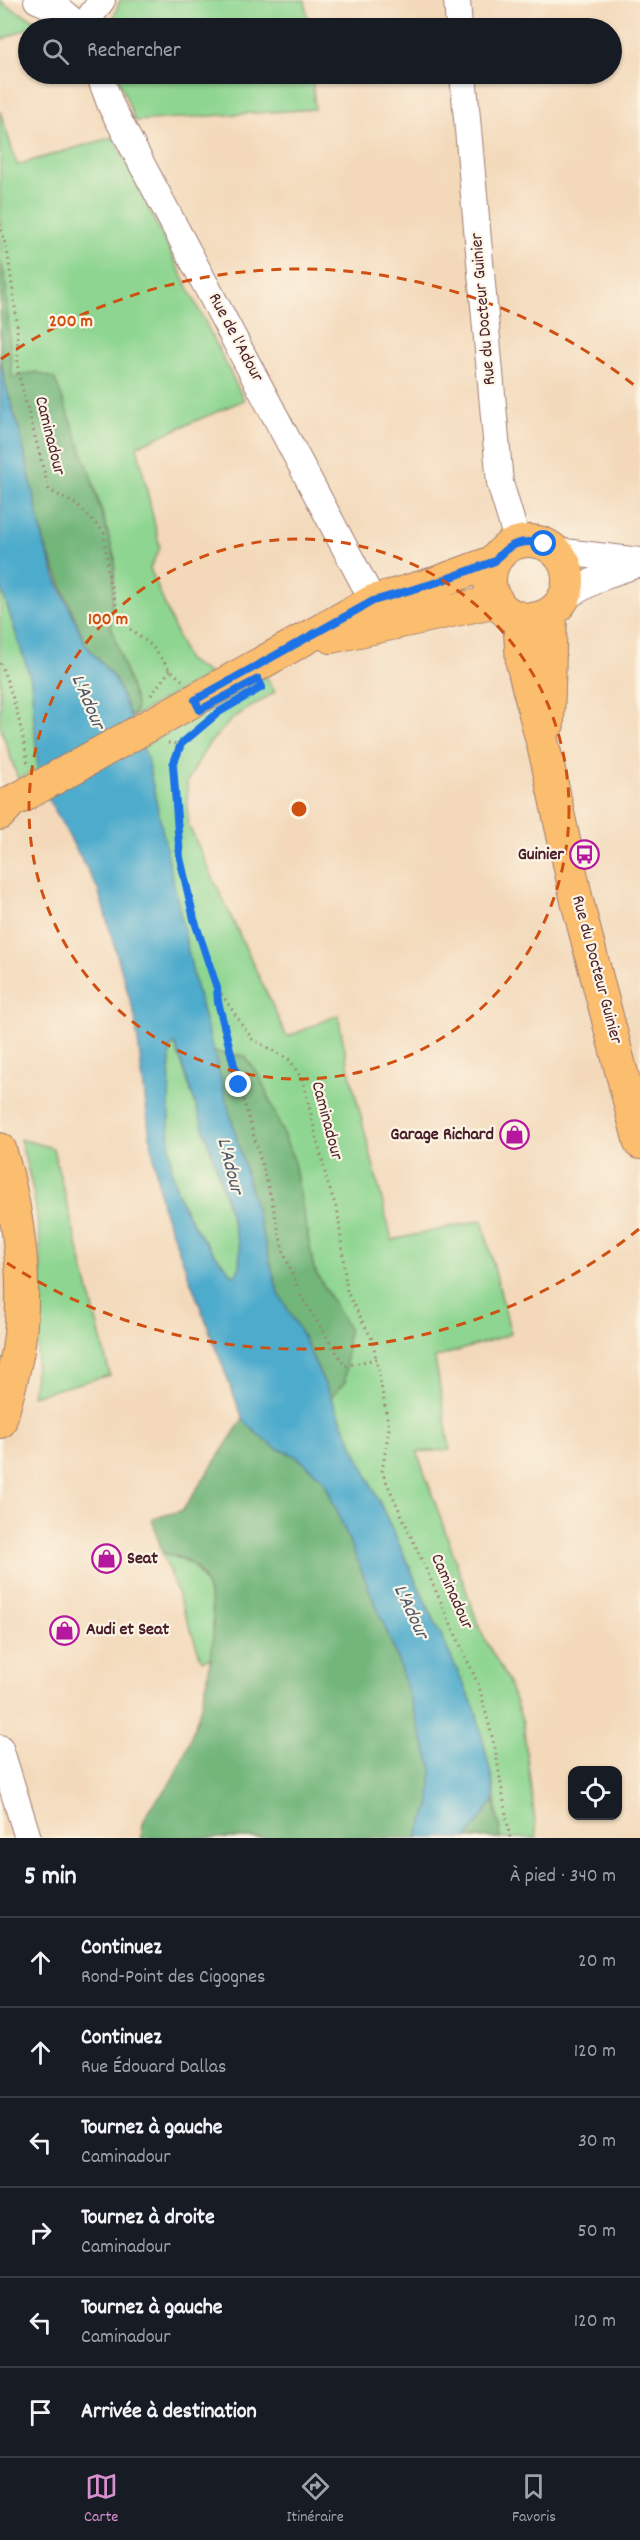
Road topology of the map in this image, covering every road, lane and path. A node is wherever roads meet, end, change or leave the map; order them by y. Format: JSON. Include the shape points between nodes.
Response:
{"nodes":[{"id":1,"x":37,"y":0,"type":"edge"},
{"id":2,"x":102,"y":0,"type":"edge"},
{"id":3,"x":457,"y":0,"type":"edge"},
{"id":4,"x":69,"y":18,"type":"edge"},
{"id":5,"x":88,"y":18,"type":"edge"},
{"id":6,"x":458,"y":18,"type":"edge"},
{"id":7,"x":103,"y":84,"type":"edge"},
{"id":8,"x":464,"y":84,"type":"edge"},
{"id":9,"x":0,"y":224,"type":"edge"},
{"id":10,"x":556,"y":551,"type":"junction"},
{"id":11,"x":507,"y":552,"type":"junction"},
{"id":12,"x":640,"y":562,"type":"edge"},
{"id":13,"x":373,"y":601,"type":"junction"},
{"id":14,"x":558,"y":604,"type":"junction"},
{"id":15,"x":508,"y":609,"type":"junction"},
{"id":16,"x":287,"y":649,"type":"junction"},
{"id":17,"x":0,"y":663,"type":"edge"},
{"id":18,"x":170,"y":670,"type":"junction"},
{"id":19,"x":158,"y":707,"type":"junction"},
{"id":20,"x":203,"y":709,"type":"junction"},
{"id":21,"x":547,"y":761,"type":"junction"},
{"id":22,"x":28,"y":767,"type":"dead end"},
{"id":23,"x":8,"y":804,"type":"edge"},
{"id":24,"x":217,"y":988,"type":"junction"},
{"id":25,"x":640,"y":1143,"type":"edge"},
{"id":26,"x":0,"y":1149,"type":"edge"},
{"id":27,"x":376,"y":1359,"type":"junction"},
{"id":28,"x":0,"y":1422,"type":"edge"},
{"id":29,"x":0,"y":1748,"type":"edge"},
{"id":30,"x":8,"y":1803,"type":"edge"},
{"id":31,"x":28,"y":1838,"type":"edge"},
{"id":32,"x":510,"y":1838,"type":"edge"}],
"edges":[{"from":1,"to":4,"type":"street"},
{"from":2,"to":5,"type":"street"},
{"from":3,"to":6,"type":"street"},
{"from":7,"to":13,"type":"street","name":"Rue de l'Adour"},
{"from":8,"to":11,"type":"street","name":"Rue du Docteur Guinier"},
{"from":9,"to":18,"type":"path","name":"Caminadour","via":[[17,322],[18,372],[49,490],[77,505],[104,532],[109,578],[118,612]]},
{"from":10,"to":11,"type":"main road","via":[[531,541]]},
{"from":10,"to":12,"type":"street"},
{"from":10,"to":14,"type":"main road","via":[[568,572],[568,585]]},
{"from":11,"to":13,"type":"main road","via":[[438,582]]},
{"from":11,"to":15,"type":"main road","via":[[490,581]]},
{"from":12,"to":14,"type":"street","via":[[603,576]]},
{"from":13,"to":16,"type":"main road"},
{"from":14,"to":15,"type":"main road","via":[[541,617]]},
{"from":14,"to":21,"type":"main road"},
{"from":15,"to":16,"type":"main road","via":[[348,632]]},
{"from":15,"to":21,"type":"main road"},
{"from":16,"to":20,"type":"main road"},
{"from":17,"to":22,"type":"path","via":[[14,702]]},
{"from":18,"to":19,"type":"path"},
{"from":18,"to":20,"type":"path","name":"Caminadour","via":[[184,681]]},
{"from":19,"to":20,"type":"main road"},
{"from":19,"to":23,"type":"main road","bridge":true},
{"from":20,"to":24,"type":"path","name":"Caminadour","via":[[173,765],[180,858],[194,919]]},
{"from":21,"to":25,"type":"main road","name":"Rue du Docteur Guinier","via":[[577,901]]},
{"from":24,"to":27,"type":"path","name":"Caminadour","via":[[252,1039],[290,1060],[303,1081],[338,1213],[347,1292],[373,1341]]},
{"from":24,"to":27,"type":"path","name":"Caminadour","via":[[283,1250],[302,1296],[345,1366]]},
{"from":26,"to":28,"type":"main road","via":[[21,1260],[18,1349]]},
{"from":27,"to":32,"type":"path","name":"Caminadour","via":[[389,1428],[382,1472],[479,1686],[495,1748]]},
{"from":29,"to":30,"type":"street"},
{"from":30,"to":31,"type":"street"}]}
